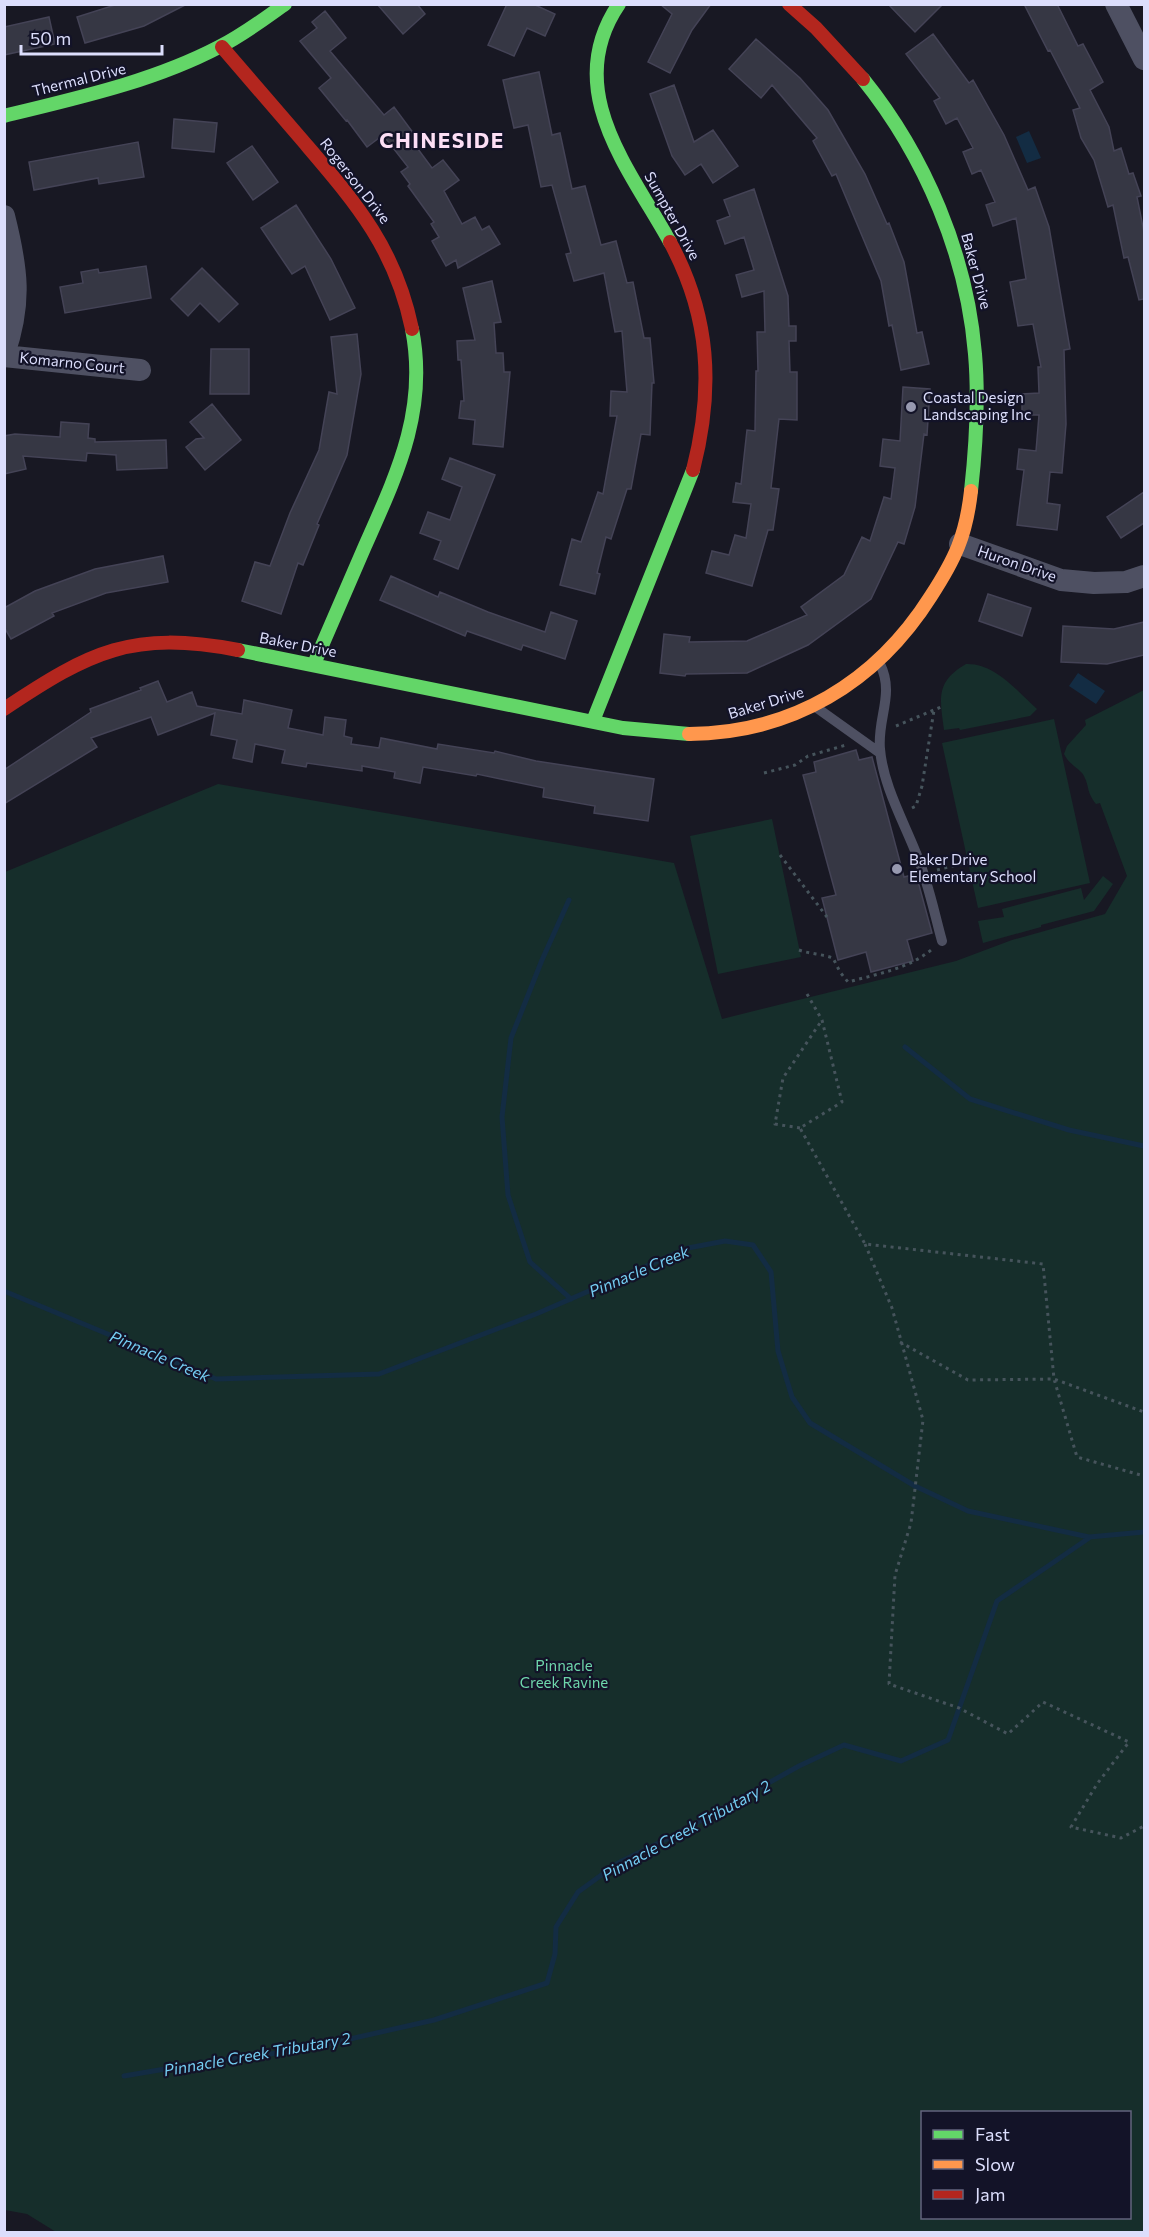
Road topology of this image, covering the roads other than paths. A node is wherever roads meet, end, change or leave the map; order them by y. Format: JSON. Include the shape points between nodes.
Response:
{"nodes":[{"id":1,"x":285,"y":4,"type":"edge"},
{"id":2,"x":619,"y":4,"type":"edge"},
{"id":3,"x":789,"y":4,"type":"edge"},
{"id":4,"x":1116,"y":4,"type":"edge"},
{"id":5,"x":222,"y":47,"type":"junction"},
{"id":6,"x":1144,"y":59,"type":"edge"},
{"id":7,"x":4,"y":116,"type":"edge"},
{"id":8,"x":4,"y":216,"type":"edge"},
{"id":9,"x":4,"y":355,"type":"edge"},
{"id":10,"x":140,"y":370,"type":"dead end"},
{"id":11,"x":960,"y":544,"type":"junction"},
{"id":12,"x":1144,"y":576,"type":"edge"},
{"id":13,"x":878,"y":661,"type":"junction"},
{"id":14,"x":314,"y":664,"type":"junction"},
{"id":15,"x":814,"y":706,"type":"junction"},
{"id":16,"x":4,"y":709,"type":"edge"},
{"id":17,"x":593,"y":721,"type":"junction"},
{"id":18,"x":880,"y":753,"type":"junction"},
{"id":19,"x":942,"y":941,"type":"road end"}],
"edges":[{"from":1,"to":5,"type":"street","name":"Thermal Drive"},
{"from":2,"to":17,"type":"street","name":"Sumpter Drive","via":[[601,43],[596,71],[598,104],[618,157],[672,247],[689,284],[704,348],[706,412],[692,475]]},
{"from":3,"to":11,"type":"street","name":"Baker Drive","via":[[832,43],[874,91],[910,146],[953,246],[971,313],[977,372],[973,472],[967,524]]},
{"from":4,"to":6,"type":"street"},
{"from":5,"to":7,"type":"street","name":"Thermal Drive","via":[[146,80]]},
{"from":5,"to":14,"type":"street","name":"Rogerson Drive","via":[[355,202],[399,280],[412,323],[415,396],[410,434],[398,471]]},
{"from":8,"to":9,"type":"street","via":[[17,277],[14,320]]},
{"from":9,"to":10,"type":"street","name":"Komarno Court"},
{"from":11,"to":12,"type":"street","name":"Huron Drive","via":[[1061,580],[1126,582]]},
{"from":11,"to":13,"type":"street","name":"Baker Drive","via":[[922,614]]},
{"from":13,"to":15,"type":"street","name":"Baker Drive","via":[[855,682]]},
{"from":13,"to":18,"type":"lane","via":[[887,688],[879,734]]},
{"from":14,"to":16,"type":"street","name":"Baker Drive","via":[[188,642],[136,644],[87,657]]},
{"from":14,"to":17,"type":"street","name":"Baker Drive"},
{"from":15,"to":17,"type":"street","name":"Baker Drive","via":[[752,728],[712,734],[662,733]]},
{"from":15,"to":18,"type":"lane"},
{"from":18,"to":19,"type":"lane","via":[[898,812],[924,873]]}]}
